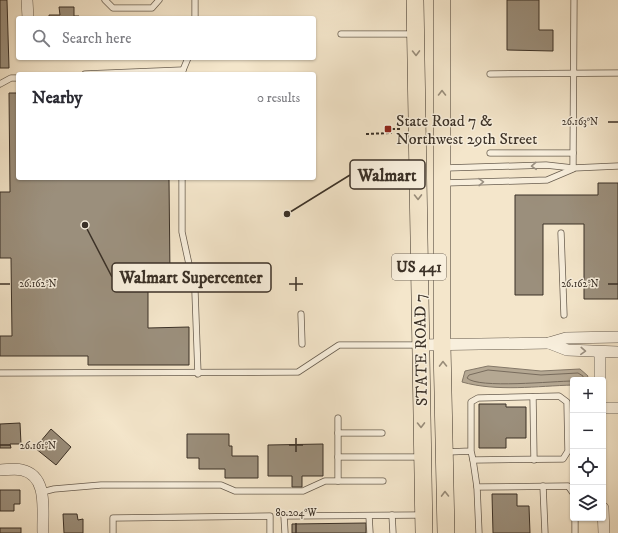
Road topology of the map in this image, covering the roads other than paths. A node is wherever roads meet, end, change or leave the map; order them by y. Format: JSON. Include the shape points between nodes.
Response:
{"nodes":[{"id":1,"x":27,"y":0,"type":"edge"},
{"id":2,"x":105,"y":0,"type":"edge"},
{"id":3,"x":159,"y":0,"type":"edge"},
{"id":4,"x":195,"y":0,"type":"edge"},
{"id":5,"x":415,"y":0,"type":"edge"},
{"id":6,"x":442,"y":0,"type":"edge"},
{"id":7,"x":574,"y":0,"type":"edge"},
{"id":8,"x":28,"y":16,"type":"edge"},
{"id":9,"x":195,"y":16,"type":"edge"},
{"id":10,"x":341,"y":34,"type":"dead end"},
{"id":11,"x":416,"y":34,"type":"junction"},
{"id":12,"x":187,"y":60,"type":"edge"},
{"id":13,"x":183,"y":72,"type":"edge"},
{"id":14,"x":573,"y":73,"type":"junction"},
{"id":15,"x":618,"y":73,"type":"edge"},
{"id":16,"x":490,"y":74,"type":"dead end"},
{"id":17,"x":16,"y":78,"type":"edge"},
{"id":18,"x":0,"y":84,"type":"edge"},
{"id":19,"x":490,"y":153,"type":"dead end"},
{"id":20,"x":573,"y":153,"type":"junction"},
{"id":21,"x":618,"y":166,"type":"edge"},
{"id":22,"x":573,"y":168,"type":"junction"},
{"id":23,"x":442,"y":176,"type":"junction"},
{"id":24,"x":182,"y":180,"type":"edge"},
{"id":25,"x":561,"y":233,"type":"dead end"},
{"id":26,"x":301,"y":314,"type":"dead end"},
{"id":27,"x":564,"y":315,"type":"dead end"},
{"id":28,"x":618,"y":337,"type":"edge"},
{"id":29,"x":549,"y":343,"type":"junction"},
{"id":30,"x":302,"y":344,"type":"dead end"},
{"id":31,"x":420,"y":345,"type":"junction"},
{"id":32,"x":442,"y":345,"type":"junction"},
{"id":33,"x":600,"y":352,"type":"junction"},
{"id":34,"x":618,"y":352,"type":"edge"},
{"id":35,"x":0,"y":373,"type":"edge"},
{"id":36,"x":198,"y":374,"type":"junction"},
{"id":37,"x":600,"y":377,"type":"edge"},
{"id":38,"x":533,"y":397,"type":"junction"},
{"id":39,"x":606,"y":408,"type":"edge"},
{"id":40,"x":618,"y":408,"type":"edge"},
{"id":41,"x":338,"y":418,"type":"dead end"},
{"id":42,"x":338,"y":433,"type":"junction"},
{"id":43,"x":382,"y":433,"type":"dead end"},
{"id":44,"x":471,"y":451,"type":"junction"},
{"id":45,"x":444,"y":452,"type":"junction"},
{"id":46,"x":338,"y":457,"type":"junction"},
{"id":47,"x":422,"y":457,"type":"junction"},
{"id":48,"x":474,"y":460,"type":"junction"},
{"id":49,"x":534,"y":460,"type":"junction"},
{"id":50,"x":0,"y":470,"type":"edge"},
{"id":51,"x":338,"y":481,"type":"junction"},
{"id":52,"x":383,"y":481,"type":"dead end"},
{"id":53,"x":543,"y":486,"type":"junction"},
{"id":54,"x":477,"y":487,"type":"junction"},
{"id":55,"x":570,"y":489,"type":"edge"},
{"id":56,"x":42,"y":492,"type":"junction"},
{"id":57,"x":392,"y":515,"type":"junction"},
{"id":58,"x":423,"y":515,"type":"junction"},
{"id":59,"x":369,"y":516,"type":"junction"},
{"id":60,"x":574,"y":521,"type":"edge"},
{"id":61,"x":604,"y":521,"type":"edge"},
{"id":62,"x":43,"y":533,"type":"edge"},
{"id":63,"x":113,"y":533,"type":"edge"},
{"id":64,"x":270,"y":533,"type":"edge"},
{"id":65,"x":285,"y":533,"type":"edge"},
{"id":66,"x":370,"y":533,"type":"edge"},
{"id":67,"x":393,"y":533,"type":"edge"},
{"id":68,"x":424,"y":533,"type":"edge"},
{"id":69,"x":446,"y":533,"type":"edge"},
{"id":70,"x":479,"y":533,"type":"edge"},
{"id":71,"x":545,"y":533,"type":"edge"},
{"id":72,"x":575,"y":533,"type":"edge"},
{"id":73,"x":604,"y":533,"type":"edge"}],
"edges":[{"from":1,"to":8,"type":"street"},
{"from":2,"to":3,"type":"lane","via":[[113,8],[152,8]]},
{"from":4,"to":9,"type":"lane"},
{"from":5,"to":11,"type":"main road","name":"STATE ROAD 7","number":"US 441"},
{"from":23,"to":6,"type":"main road","name":"STATE ROAD 7","number":"US 441","one_way":true},
{"from":7,"to":14,"type":"lane"},
{"from":10,"to":11,"type":"lane"},
{"from":11,"to":31,"type":"main road","name":"STATE ROAD 7","number":"US 441","one_way":true},
{"from":12,"to":13,"type":"lane"},
{"from":14,"to":15,"type":"lane"},
{"from":14,"to":16,"type":"lane"},
{"from":14,"to":20,"type":"lane"},
{"from":17,"to":18,"type":"lane"},
{"from":19,"to":20,"type":"lane"},
{"from":20,"to":22,"type":"lane"},
{"from":21,"to":22,"type":"lane"},
{"from":22,"to":23,"type":"lane","one_way":true,"via":[[546,165]]},
{"from":23,"to":22,"type":"lane","one_way":true,"via":[[546,180]]},
{"from":23,"to":32,"type":"main road","name":"STATE ROAD 7","number":"US 441"},
{"from":24,"to":36,"type":"lane","via":[[182,232],[195,292]]},
{"from":25,"to":27,"type":"lane"},
{"from":26,"to":30,"type":"lane"},
{"from":28,"to":29,"type":"street","via":[[566,338]]},
{"from":29,"to":32,"type":"street"},
{"from":29,"to":33,"type":"street","one_way":true,"via":[[567,350]]},
{"from":31,"to":32,"type":"street"},
{"from":31,"to":36,"type":"lane","via":[[339,345],[298,372]]},
{"from":31,"to":47,"type":"main road","name":"STATE ROAD 7","number":"US 441","one_way":true},
{"from":45,"to":32,"type":"main road","name":"STATE ROAD 7","number":"US 441","one_way":true},
{"from":33,"to":34,"type":"street"},
{"from":33,"to":37,"type":"street"},
{"from":35,"to":36,"type":"lane"},
{"from":38,"to":44,"type":"lane","via":[[478,398],[471,402]]},
{"from":38,"to":49,"type":"lane"},
{"from":38,"to":49,"type":"lane","via":[[559,396],[567,402],[568,409],[568,451],[563,459]]},
{"from":39,"to":40,"type":"street"},
{"from":41,"to":42,"type":"lane"},
{"from":42,"to":43,"type":"lane"},
{"from":42,"to":46,"type":"lane"},
{"from":44,"to":45,"type":"lane"},
{"from":44,"to":48,"type":"lane"},
{"from":69,"to":45,"type":"main road","name":"STATE ROAD 7","number":"US 441","one_way":true},
{"from":46,"to":47,"type":"lane"},
{"from":46,"to":51,"type":"lane"},
{"from":47,"to":58,"type":"main road","name":"STATE ROAD 7","number":"US 441"},
{"from":48,"to":49,"type":"lane"},
{"from":48,"to":54,"type":"lane"},
{"from":50,"to":56,"type":"street","via":[[21,470],[35,476]]},
{"from":51,"to":52,"type":"lane"},
{"from":51,"to":56,"type":"lane","via":[[325,481],[302,491],[235,491],[221,485],[101,485],[54,488]]},
{"from":53,"to":54,"type":"lane"},
{"from":53,"to":55,"type":"lane","via":[[568,486]]},
{"from":53,"to":71,"type":"lane"},
{"from":54,"to":70,"type":"lane"},
{"from":56,"to":62,"type":"street"},
{"from":57,"to":58,"type":"lane"},
{"from":57,"to":59,"type":"lane"},
{"from":57,"to":67,"type":"lane"},
{"from":58,"to":68,"type":"main road","name":"STATE ROAD 7","number":"US 441"},
{"from":59,"to":65,"type":"lane","via":[[284,516]]},
{"from":59,"to":66,"type":"lane"},
{"from":60,"to":72,"type":"lane"},
{"from":61,"to":73,"type":"street"},
{"from":63,"to":64,"type":"lane","via":[[113,518],[270,516]]}]}
